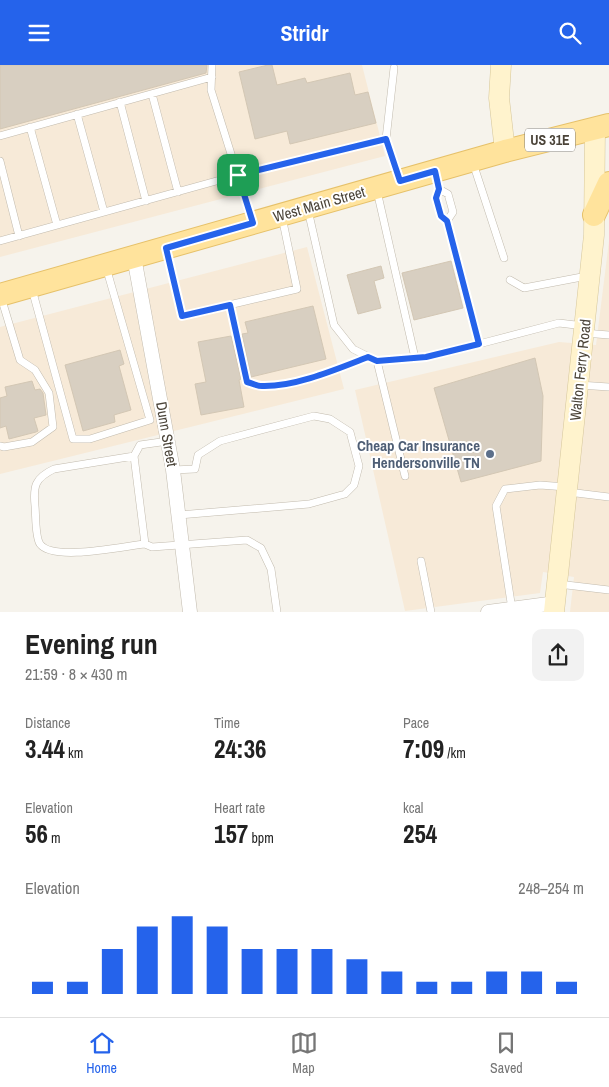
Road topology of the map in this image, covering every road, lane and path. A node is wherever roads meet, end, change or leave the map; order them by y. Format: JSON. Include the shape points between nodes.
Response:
{"nodes":[{"id":1,"x":212,"y":65,"type":"edge"},
{"id":2,"x":501,"y":65,"type":"edge"},
{"id":3,"x":394,"y":68,"type":"dead end"},
{"id":4,"x":212,"y":77,"type":"junction"},
{"id":5,"x":152,"y":94,"type":"junction"},
{"id":6,"x":120,"y":102,"type":"junction"},
{"id":7,"x":77,"y":114,"type":"junction"},
{"id":8,"x":30,"y":127,"type":"junction"},
{"id":9,"x":602,"y":127,"type":"edge"},
{"id":10,"x":0,"y":136,"type":"edge"},
{"id":11,"x":386,"y":139,"type":"junction"},
{"id":12,"x":505,"y":151,"type":"junction"},
{"id":13,"x":0,"y":161,"type":"edge"},
{"id":14,"x":472,"y":161,"type":"junction"},
{"id":15,"x":238,"y":175,"type":"junction"},
{"id":16,"x":437,"y":180,"type":"junction"},
{"id":17,"x":400,"y":181,"type":"junction"},
{"id":18,"x":609,"y":183,"type":"edge"},
{"id":19,"x":376,"y":188,"type":"junction"},
{"id":20,"x":178,"y":192,"type":"junction"},
{"id":21,"x":146,"y":201,"type":"junction"},
{"id":22,"x":307,"y":207,"type":"junction"},
{"id":23,"x":104,"y":212,"type":"junction"},
{"id":24,"x":282,"y":215,"type":"junction"},
{"id":25,"x":594,"y":215,"type":"junction"},
{"id":26,"x":447,"y":221,"type":"junction"},
{"id":27,"x":253,"y":223,"type":"junction"},
{"id":28,"x":57,"y":225,"type":"junction"},
{"id":29,"x":19,"y":236,"type":"junction"},
{"id":30,"x":0,"y":241,"type":"edge"},
{"id":31,"x":166,"y":248,"type":"junction"},
{"id":32,"x":134,"y":257,"type":"junction"},
{"id":33,"x":504,"y":258,"type":"dead end"},
{"id":34,"x":105,"y":265,"type":"junction"},
{"id":35,"x":590,"y":276,"type":"junction"},
{"id":36,"x":510,"y":280,"type":"dead end"},
{"id":37,"x":31,"y":286,"type":"junction"},
{"id":38,"x":0,"y":295,"type":"edge"},
{"id":39,"x":230,"y":305,"type":"junction"},
{"id":40,"x":584,"y":329,"type":"junction"},
{"id":41,"x":609,"y":335,"type":"edge"},
{"id":42,"x":479,"y":344,"type":"junction"},
{"id":43,"x":368,"y":357,"type":"junction"},
{"id":44,"x":415,"y":357,"type":"junction"},
{"id":45,"x":377,"y":361,"type":"junction"},
{"id":46,"x":578,"y":385,"type":"junction"},
{"id":47,"x":609,"y":387,"type":"edge"},
{"id":48,"x":168,"y":441,"type":"junction"},
{"id":49,"x":0,"y":446,"type":"edge"},
{"id":50,"x":134,"y":455,"type":"junction"},
{"id":51,"x":173,"y":470,"type":"junction"},
{"id":52,"x":405,"y":476,"type":"dead end"},
{"id":53,"x":567,"y":490,"type":"junction"},
{"id":54,"x":609,"y":497,"type":"edge"},
{"id":55,"x":179,"y":515,"type":"junction"},
{"id":56,"x":145,"y":544,"type":"junction"},
{"id":57,"x":182,"y":546,"type":"junction"},
{"id":58,"x":421,"y":561,"type":"dead end"},
{"id":59,"x":609,"y":590,"type":"edge"},
{"id":60,"x":556,"y":599,"type":"edge"},
{"id":61,"x":512,"y":609,"type":"junction"},
{"id":62,"x":190,"y":612,"type":"edge"},
{"id":63,"x":277,"y":612,"type":"edge"},
{"id":64,"x":431,"y":612,"type":"edge"},
{"id":65,"x":488,"y":612,"type":"edge"}],
"edges":[{"from":1,"to":4,"type":"lane"},
{"from":2,"to":12,"type":"street","via":[[499,98]]},
{"from":3,"to":11,"type":"lane"},
{"from":4,"to":5,"type":"lane"},
{"from":4,"to":15,"type":"lane","via":[[212,90]]},
{"from":5,"to":6,"type":"lane"},
{"from":5,"to":20,"type":"lane"},
{"from":6,"to":7,"type":"lane"},
{"from":6,"to":21,"type":"lane"},
{"from":7,"to":8,"type":"lane"},
{"from":7,"to":23,"type":"lane"},
{"from":8,"to":10,"type":"lane"},
{"from":8,"to":28,"type":"lane"},
{"from":9,"to":12,"type":"main road","name":"West Main Street","number":"US 31E"},
{"from":9,"to":25,"type":"street","name":"Walton Ferry Road"},
{"from":11,"to":15,"type":"lane"},
{"from":11,"to":17,"type":"lane"},
{"from":12,"to":14,"type":"main road","name":"West Main Street","number":"US 31E"},
{"from":13,"to":29,"type":"lane"},
{"from":14,"to":16,"type":"main road","name":"West Main Street","number":"US 31E"},
{"from":14,"to":33,"type":"lane"},
{"from":15,"to":20,"type":"lane"},
{"from":15,"to":27,"type":"lane"},
{"from":16,"to":17,"type":"main road","name":"West Main Street","number":"US 31E"},
{"from":16,"to":26,"type":"lane","via":[[436,198],[441,216]]},
{"from":16,"to":26,"type":"lane","via":[[448,194],[452,212]]},
{"from":17,"to":19,"type":"main road","name":"West Main Street","number":"US 31E"},
{"from":18,"to":25,"type":"main road"},
{"from":19,"to":22,"type":"main road","name":"West Main Street","number":"US 31E"},
{"from":19,"to":44,"type":"lane"},
{"from":20,"to":21,"type":"lane"},
{"from":21,"to":23,"type":"lane"},
{"from":22,"to":24,"type":"main road","name":"West Main Street","number":"US 31E"},
{"from":22,"to":43,"type":"lane","via":[[334,325],[353,349]]},
{"from":23,"to":28,"type":"lane"},
{"from":24,"to":27,"type":"main road","name":"West Main Street","number":"US 31E"},
{"from":24,"to":39,"type":"lane","via":[[297,289]]},
{"from":25,"to":35,"type":"street","name":"Walton Ferry Road"},
{"from":26,"to":42,"type":"lane"},
{"from":27,"to":31,"type":"main road","name":"West Main Street","number":"US 31E"},
{"from":28,"to":29,"type":"lane"},
{"from":29,"to":30,"type":"lane"},
{"from":31,"to":32,"type":"main road","name":"West Main Street","number":"US 31E"},
{"from":31,"to":39,"type":"lane","via":[[182,316]]},
{"from":32,"to":34,"type":"main road","name":"West Main Street","number":"US 31E"},
{"from":32,"to":48,"type":"street","name":"Dunn Street"},
{"from":34,"to":37,"type":"main road","name":"West Main Street","number":"US 31E"},
{"from":34,"to":37,"type":"lane","via":[[150,420],[90,439],[73,439]]},
{"from":35,"to":36,"type":"lane","via":[[524,288]]},
{"from":35,"to":40,"type":"street","name":"Walton Ferry Road"},
{"from":37,"to":38,"type":"main road","name":"West Main Street","number":"US 31E"},
{"from":38,"to":49,"type":"lane","via":[[20,360],[36,369],[48,393],[54,427],[32,442]]},
{"from":39,"to":43,"type":"lane","via":[[247,382],[261,386],[286,383],[330,372]]},
{"from":40,"to":41,"type":"lane"},
{"from":40,"to":42,"type":"lane","via":[[558,323]]},
{"from":40,"to":46,"type":"street","name":"Walton Ferry Road"},
{"from":42,"to":44,"type":"lane"},
{"from":43,"to":45,"type":"lane"},
{"from":44,"to":45,"type":"lane"},
{"from":45,"to":52,"type":"lane"},
{"from":46,"to":47,"type":"lane"},
{"from":46,"to":53,"type":"street","name":"Walton Ferry Road"},
{"from":48,"to":50,"type":"lane","via":[[140,445]]},
{"from":48,"to":51,"type":"street","name":"Dunn Street"},
{"from":50,"to":56,"type":"lane"},
{"from":50,"to":56,"type":"lane","via":[[54,469],[44,474],[35,485],[34,496],[38,542],[44,548],[60,553]]},
{"from":51,"to":55,"type":"street","name":"Dunn Street"},
{"from":51,"to":55,"type":"lane","via":[[195,469],[198,455],[220,441],[314,416],[330,419],[350,432],[359,466],[354,485],[344,494],[327,499]]},
{"from":53,"to":54,"type":"lane"},
{"from":53,"to":60,"type":"street","name":"Walton Ferry Road"},
{"from":53,"to":61,"type":"lane","via":[[540,485],[505,489],[496,506]]},
{"from":55,"to":57,"type":"street","name":"Dunn Street"},
{"from":56,"to":57,"type":"lane","via":[[152,547]]},
{"from":57,"to":62,"type":"street","name":"Dunn Street"},
{"from":57,"to":63,"type":"lane","via":[[247,539],[262,548],[271,569]]},
{"from":58,"to":64,"type":"lane"},
{"from":59,"to":60,"type":"lane"},
{"from":60,"to":61,"type":"street"},
{"from":61,"to":65,"type":"street"}]}
